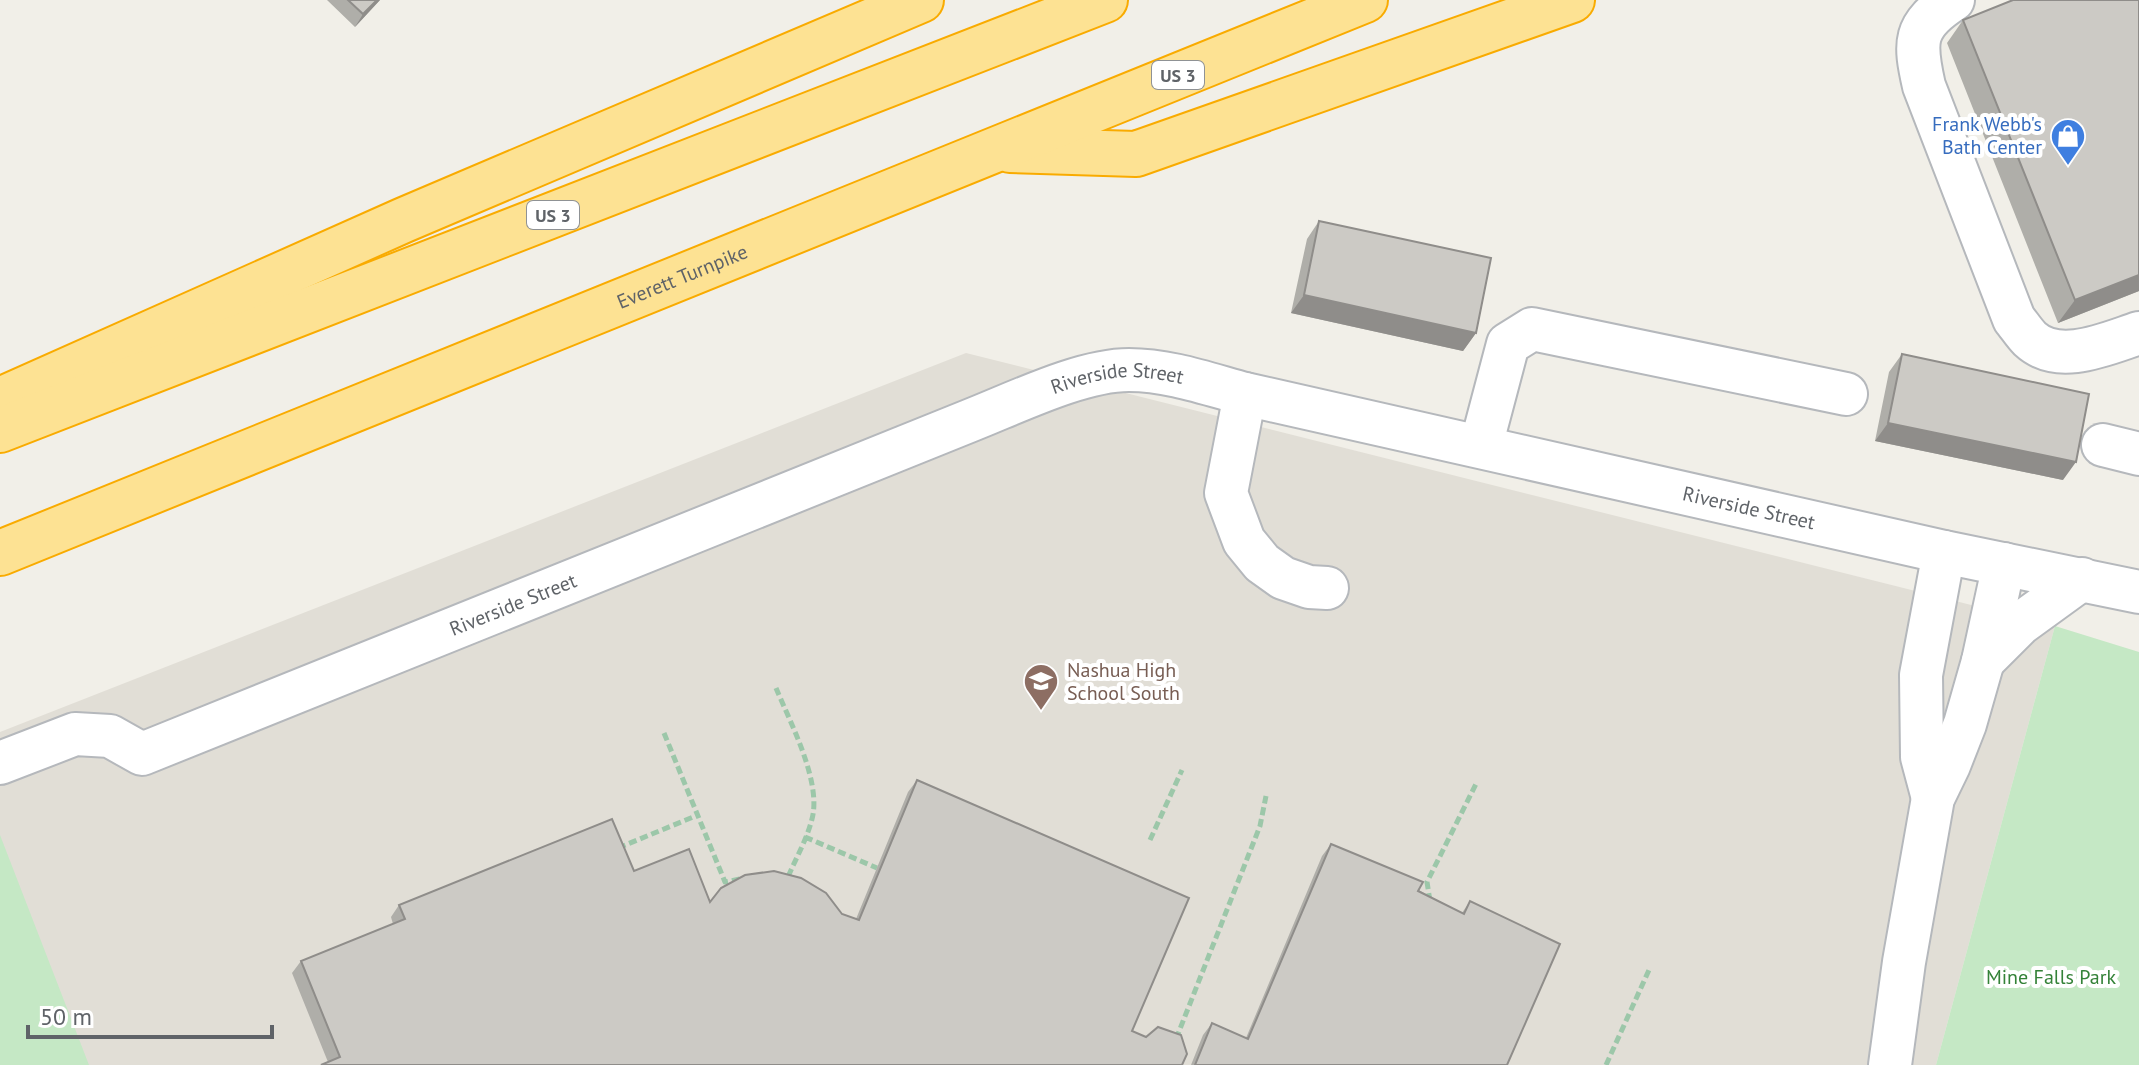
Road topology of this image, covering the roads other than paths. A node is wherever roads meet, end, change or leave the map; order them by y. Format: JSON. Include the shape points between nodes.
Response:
{"nodes":[{"id":1,"x":921,"y":0,"type":"edge"},
{"id":2,"x":1105,"y":0,"type":"edge"},
{"id":3,"x":1365,"y":0,"type":"edge"},
{"id":4,"x":1572,"y":0,"type":"edge"},
{"id":5,"x":1953,"y":0,"type":"edge"},
{"id":6,"x":991,"y":149,"type":"junction"},
{"id":7,"x":2139,"y":333,"type":"edge"},
{"id":8,"x":1245,"y":394,"type":"junction"},
{"id":9,"x":1846,"y":394,"type":"dead end"},
{"id":10,"x":0,"y":400,"type":"edge"},
{"id":11,"x":0,"y":430,"type":"edge"},
{"id":12,"x":1481,"y":446,"type":"junction"},
{"id":13,"x":1944,"y":552,"type":"junction"},
{"id":14,"x":0,"y":553,"type":"edge"},
{"id":15,"x":2004,"y":564,"type":"junction"},
{"id":16,"x":2082,"y":579,"type":"junction"},
{"id":17,"x":1327,"y":588,"type":"dead end"},
{"id":18,"x":2139,"y":592,"type":"edge"},
{"id":19,"x":1983,"y":661,"type":"junction"},
{"id":20,"x":0,"y":763,"type":"edge"},
{"id":21,"x":1933,"y":798,"type":"junction"},
{"id":22,"x":1890,"y":1065,"type":"edge"}],
"edges":[{"from":1,"to":10,"type":"highway","via":[[404,220]]},
{"from":2,"to":11,"type":"highway","number":"US 3"},
{"from":3,"to":6,"type":"highway","name":"Everett Turnpike","number":"US 3"},
{"from":4,"to":6,"type":"highway","via":[[1136,154]]},
{"from":5,"to":7,"type":"street","via":[[1919,32],[1917,52],[1924,86],[2014,319],[2032,341],[2059,352],[2089,349]]},
{"from":6,"to":14,"type":"highway","name":"Everett Turnpike","number":"US 3"},
{"from":8,"to":12,"type":"street","name":"Riverside Street"},
{"from":8,"to":17,"type":"street","via":[[1226,493],[1244,541],[1283,578]]},
{"from":8,"to":20,"type":"street","name":"Riverside Street","via":[[1129,370],[1076,380],[142,754],[110,736],[75,734]]},
{"from":9,"to":12,"type":"street","via":[[1532,329],[1508,344]]},
{"from":12,"to":13,"type":"street","name":"Riverside Street"},
{"from":13,"to":15,"type":"street","name":"Riverside Street"},
{"from":13,"to":21,"type":"street","via":[[1921,675],[1922,757]]},
{"from":15,"to":16,"type":"street","name":"Riverside Street"},
{"from":15,"to":19,"type":"street"},
{"from":16,"to":18,"type":"street","name":"Riverside Street"},
{"from":16,"to":19,"type":"street","via":[[2020,624]]},
{"from":19,"to":21,"type":"street","via":[[1965,724]]},
{"from":21,"to":22,"type":"street"}]}
